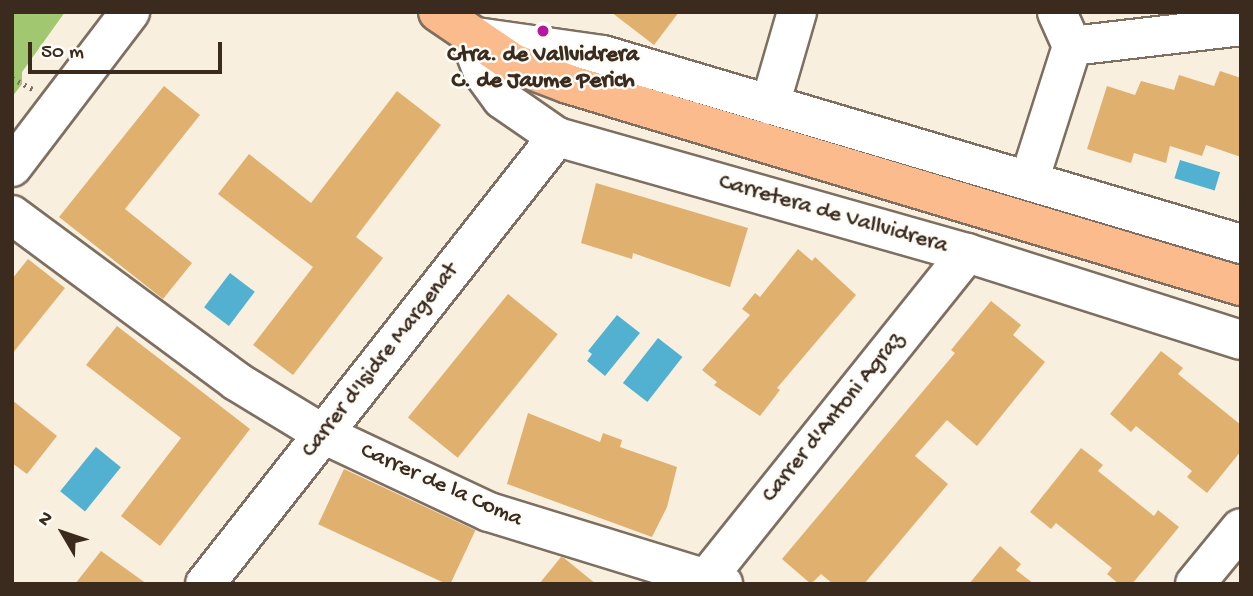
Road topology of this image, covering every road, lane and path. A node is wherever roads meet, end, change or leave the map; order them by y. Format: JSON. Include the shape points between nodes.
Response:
{"nodes":[{"id":1,"x":130,"y":12,"type":"edge"},
{"id":2,"x":438,"y":12,"type":"edge"},
{"id":3,"x":797,"y":12,"type":"edge"},
{"id":4,"x":1241,"y":26,"type":"edge"},
{"id":5,"x":1064,"y":29,"type":"edge"},
{"id":6,"x":469,"y":36,"type":"junction"},
{"id":7,"x":770,"y":105,"type":"junction"},
{"id":8,"x":557,"y":137,"type":"junction"},
{"id":9,"x":12,"y":167,"type":"edge"},
{"id":10,"x":1029,"y":181,"type":"junction"},
{"id":11,"x":12,"y":215,"type":"edge"},
{"id":12,"x":1241,"y":244,"type":"edge"},
{"id":13,"x":967,"y":253,"type":"junction"},
{"id":14,"x":1241,"y":286,"type":"edge"},
{"id":15,"x":1241,"y":340,"type":"edge"},
{"id":16,"x":323,"y":433,"type":"junction"},
{"id":17,"x":1241,"y":528,"type":"edge"},
{"id":18,"x":710,"y":582,"type":"edge"},
{"id":19,"x":205,"y":584,"type":"edge"},
{"id":20,"x":1195,"y":584,"type":"edge"}],
"edges":[{"from":1,"to":9,"type":"street"},
{"from":2,"to":6,"type":"main road","name":"Carretera de Vallvidrera"},
{"from":3,"to":7,"type":"street"},
{"from":4,"to":5,"type":"street"},
{"from":5,"to":10,"type":"street"},
{"from":6,"to":7,"type":"street","name":"Carretera de Vallvidrera","via":[[603,55]]},
{"from":6,"to":8,"type":"street","name":"Carretera de Vallvidrera","via":[[483,73],[502,99]]},
{"from":6,"to":14,"type":"main road","name":"Carretera de Vallvidrera","via":[[513,63],[624,103]]},
{"from":7,"to":10,"type":"street","name":"Carretera de Vallvidrera"},
{"from":8,"to":13,"type":"street","name":"Carretera de Vallvidrera"},
{"from":8,"to":16,"type":"street","name":"Carrer d'Isidre Margenat"},
{"from":10,"to":12,"type":"street","name":"Carretera de Vallvidrera"},
{"from":11,"to":16,"type":"street","name":"Carrer de la Coma","via":[[236,381]]},
{"from":13,"to":15,"type":"street","name":"Carretera de Vallvidrera"},
{"from":13,"to":18,"type":"street","name":"Carrer d'Antoni Agraz"},
{"from":16,"to":18,"type":"street","name":"Carrer de la Coma","via":[[489,512]]},
{"from":16,"to":19,"type":"street","name":"Carrer d'Isidre Margenat"},
{"from":17,"to":20,"type":"street"}]}
